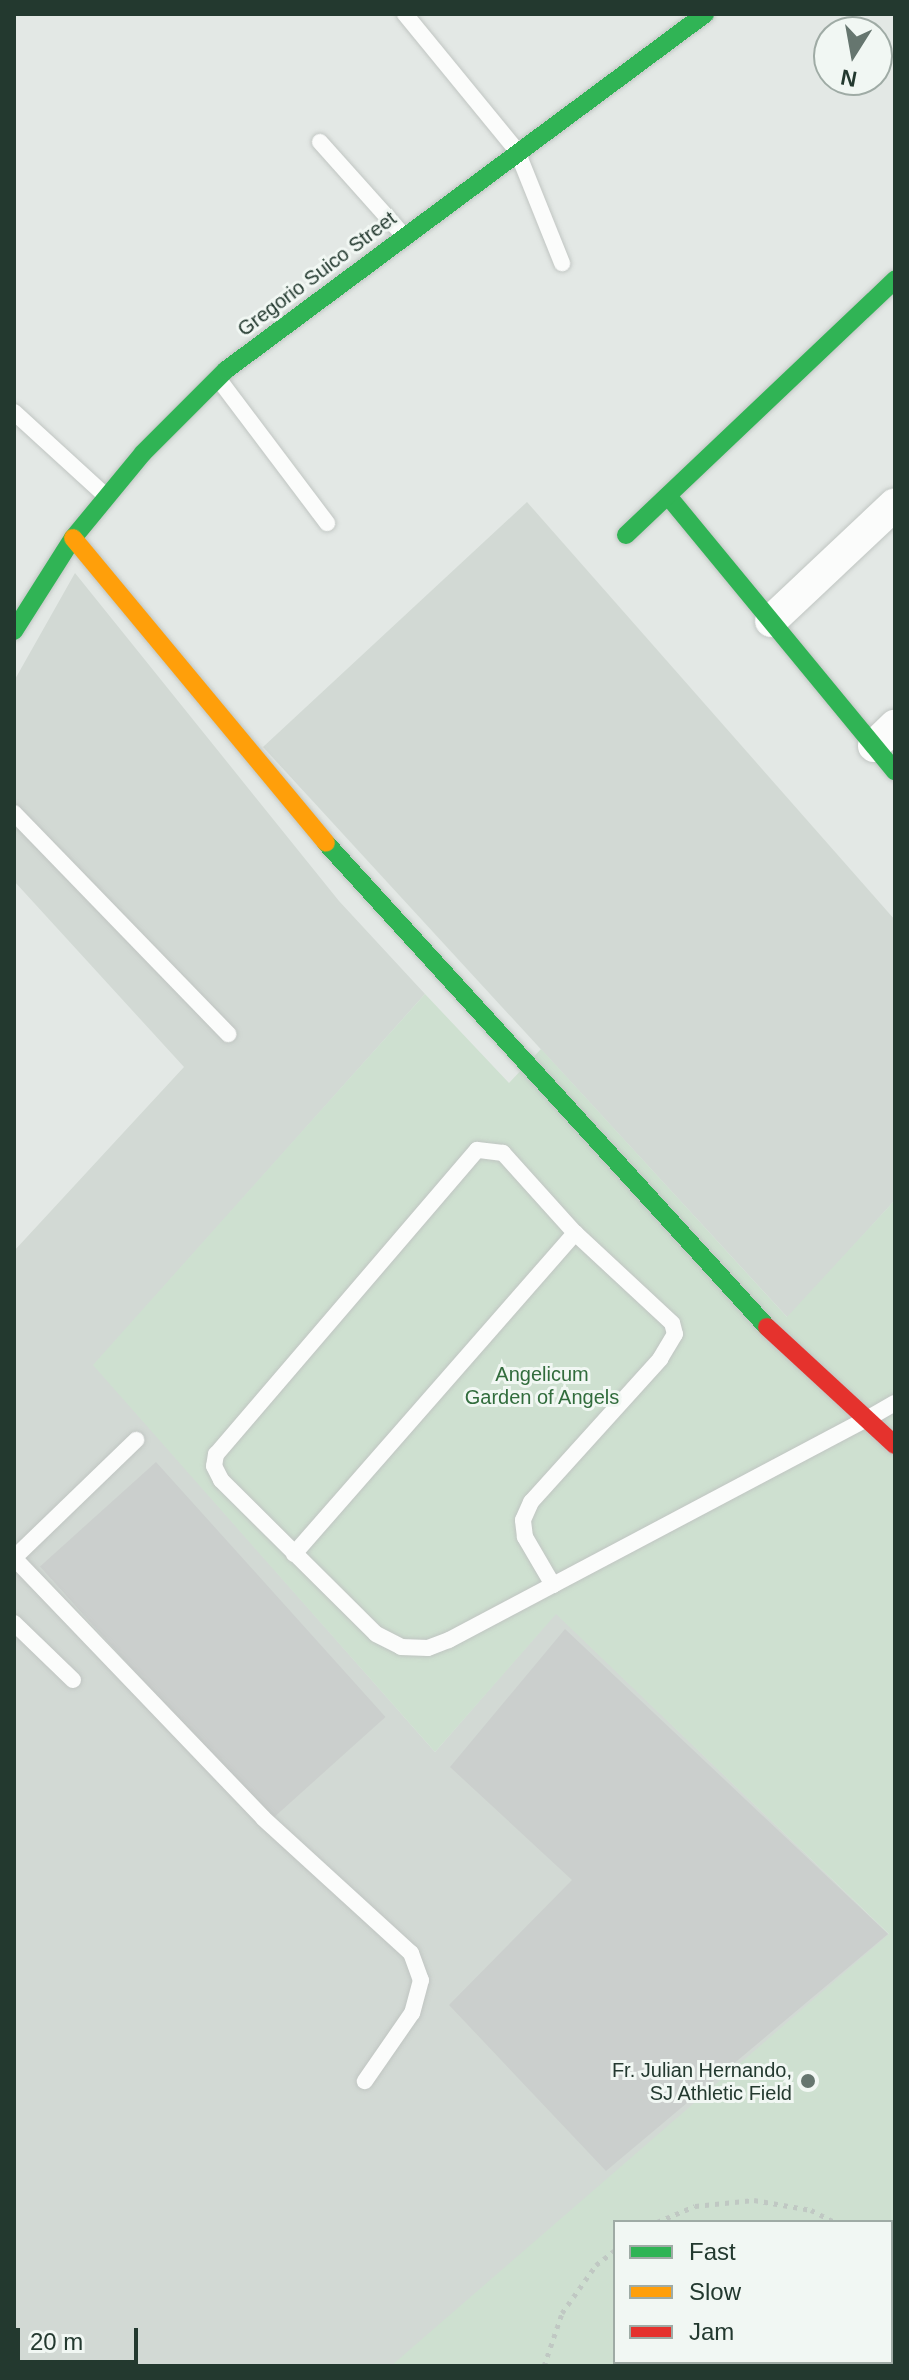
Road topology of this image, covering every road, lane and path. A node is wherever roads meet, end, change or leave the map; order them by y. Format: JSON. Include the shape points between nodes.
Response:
{"nodes":[{"id":1,"x":405,"y":14,"type":"edge"},
{"id":2,"x":705,"y":14,"type":"edge"},
{"id":3,"x":320,"y":142,"type":"dead end"},
{"id":4,"x":517,"y":151,"type":"junction"},
{"id":5,"x":405,"y":236,"type":"junction"},
{"id":6,"x":562,"y":263,"type":"dead end"},
{"id":7,"x":895,"y":280,"type":"edge"},
{"id":8,"x":217,"y":378,"type":"junction"},
{"id":9,"x":14,"y":412,"type":"edge"},
{"id":10,"x":668,"y":496,"type":"junction"},
{"id":11,"x":107,"y":497,"type":"junction"},
{"id":12,"x":895,"y":504,"type":"edge"},
{"id":13,"x":327,"y":523,"type":"dead end"},
{"id":14,"x":626,"y":535,"type":"dead end"},
{"id":15,"x":73,"y":538,"type":"junction"},
{"id":16,"x":771,"y":621,"type":"junction"},
{"id":17,"x":14,"y":631,"type":"edge"},
{"id":18,"x":884,"y":736,"type":"edge"},
{"id":19,"x":895,"y":771,"type":"edge"},
{"id":20,"x":14,"y":813,"type":"edge"},
{"id":21,"x":228,"y":1034,"type":"dead end"},
{"id":22,"x":575,"y":1233,"type":"junction"},
{"id":23,"x":895,"y":1403,"type":"edge"},
{"id":24,"x":867,"y":1419,"type":"junction"},
{"id":25,"x":136,"y":1440,"type":"dead end"},
{"id":26,"x":895,"y":1445,"type":"edge"},
{"id":27,"x":294,"y":1554,"type":"junction"},
{"id":28,"x":15,"y":1559,"type":"edge"},
{"id":29,"x":553,"y":1585,"type":"junction"},
{"id":30,"x":14,"y":1623,"type":"edge"},
{"id":31,"x":73,"y":1680,"type":"dead end"},
{"id":32,"x":365,"y":2081,"type":"dead end"},
{"id":33,"x":662,"y":2220,"type":"edge"},
{"id":34,"x":831,"y":2220,"type":"edge"},
{"id":35,"x":613,"y":2252,"type":"edge"},
{"id":36,"x":544,"y":2366,"type":"edge"}],
"edges":[{"from":1,"to":4,"type":"lane"},
{"from":2,"to":4,"type":"street","name":"Gregorio Suico Street"},
{"from":3,"to":5,"type":"lane"},
{"from":4,"to":5,"type":"street","name":"Gregorio Suico Street"},
{"from":4,"to":6,"type":"lane"},
{"from":5,"to":8,"type":"street","name":"Gregorio Suico Street"},
{"from":7,"to":10,"type":"street"},
{"from":8,"to":11,"type":"street","name":"Gregorio Suico Street"},
{"from":8,"to":13,"type":"lane"},
{"from":9,"to":11,"type":"lane"},
{"from":10,"to":14,"type":"street"},
{"from":10,"to":16,"type":"street"},
{"from":11,"to":15,"type":"street","name":"Gregorio Suico Street"},
{"from":12,"to":16,"type":"street"},
{"from":15,"to":17,"type":"street","name":"Gregorio Suico Street"},
{"from":15,"to":24,"type":"street","via":[[285,797],[738,1300]]},
{"from":16,"to":18,"type":"street"},
{"from":18,"to":19,"type":"street"},
{"from":20,"to":21,"type":"lane"},
{"from":22,"to":27,"type":"lane"},
{"from":22,"to":27,"type":"lane","via":[[503,1153],[477,1150],[468,1157],[216,1454],[214,1466],[221,1480]]},
{"from":22,"to":29,"type":"lane","via":[[672,1323],[675,1334],[660,1359],[531,1502],[523,1520],[525,1537]]},
{"from":23,"to":24,"type":"lane"},
{"from":24,"to":26,"type":"street"},
{"from":24,"to":29,"type":"lane"},
{"from":25,"to":28,"type":"lane"},
{"from":27,"to":29,"type":"lane","via":[[376,1634],[401,1647],[428,1648],[449,1640]]},
{"from":28,"to":32,"type":"lane","via":[[263,1818],[411,1953],[421,1980],[412,2013]]},
{"from":30,"to":31,"type":"lane"},
{"from":33,"to":34,"type":"path","via":[[695,2206],[754,2200],[811,2210]]},
{"from":35,"to":36,"type":"path","via":[[596,2265],[562,2313]]}]}
